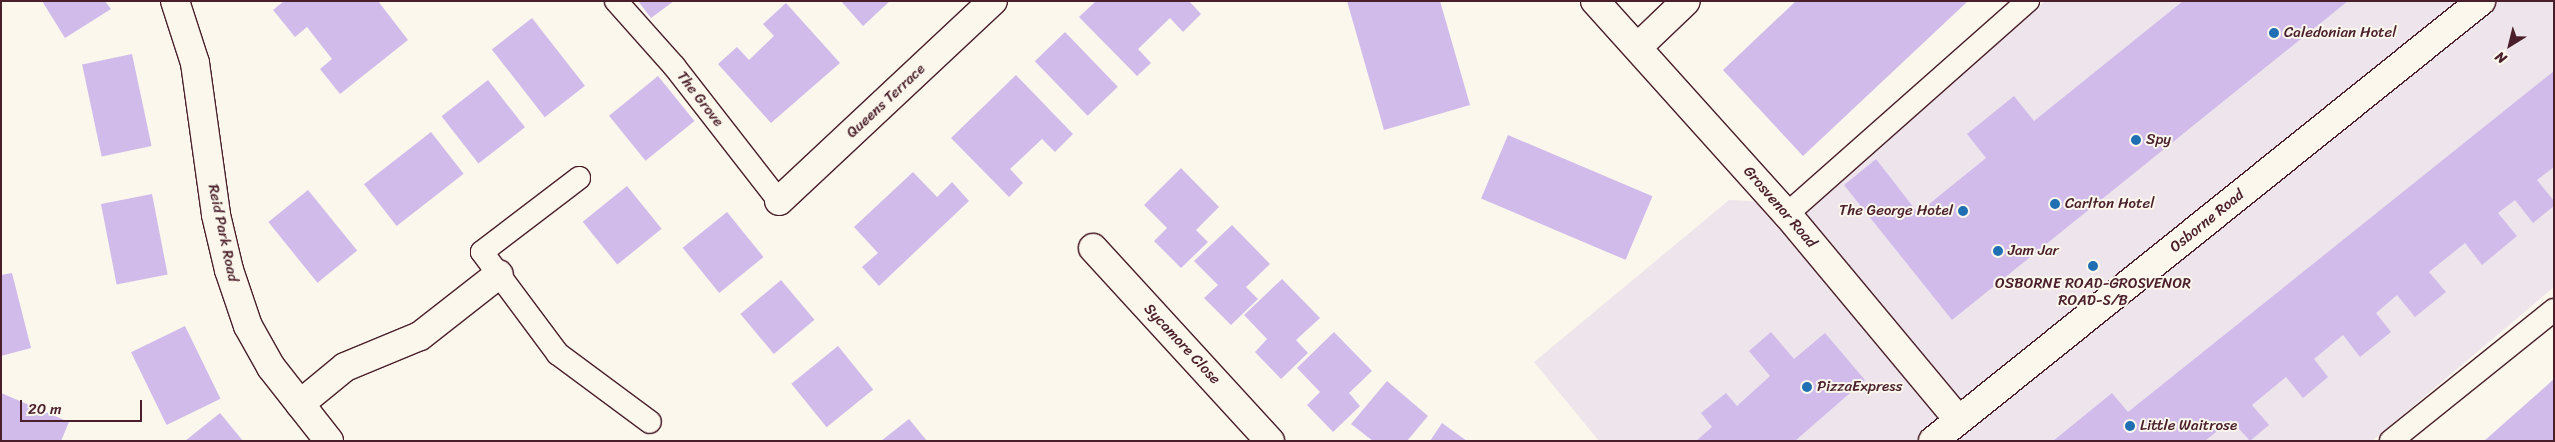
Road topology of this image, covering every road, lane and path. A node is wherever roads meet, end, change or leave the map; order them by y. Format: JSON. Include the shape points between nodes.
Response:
{"nodes":[{"id":1,"x":175,"y":1,"type":"edge"},
{"id":2,"x":616,"y":1,"type":"edge"},
{"id":3,"x":993,"y":1,"type":"edge"},
{"id":4,"x":1595,"y":1,"type":"edge"},
{"id":5,"x":1686,"y":1,"type":"edge"},
{"id":6,"x":2028,"y":1,"type":"edge"},
{"id":7,"x":2480,"y":1,"type":"edge"},
{"id":8,"x":1638,"y":48,"type":"junction"},
{"id":9,"x":579,"y":178,"type":"dead end"},
{"id":10,"x":779,"y":201,"type":"joint"},
{"id":11,"x":1787,"y":214,"type":"junction"},
{"id":12,"x":1093,"y":248,"type":"dead end"},
{"id":13,"x":499,"y":274,"type":"junction"},
{"id":14,"x":2554,"y":310,"type":"edge"},
{"id":15,"x":300,"y":404,"type":"junction"},
{"id":16,"x":1958,"y":418,"type":"junction"},
{"id":17,"x":650,"y":422,"type":"dead end"},
{"id":18,"x":329,"y":441,"type":"edge"},
{"id":19,"x":1270,"y":441,"type":"edge"},
{"id":20,"x":1933,"y":441,"type":"edge"},
{"id":21,"x":2392,"y":441,"type":"edge"}],
"edges":[{"from":1,"to":15,"type":"street","name":"Reid Park Road","via":[[195,63],[216,215],[229,270],[248,326],[271,367]]},
{"from":2,"to":10,"type":"lane","name":"The Grove","via":[[674,66]]},
{"from":3,"to":10,"type":"street","name":"Queens Terrace"},
{"from":4,"to":8,"type":"street","name":"Grosvenor Road"},
{"from":5,"to":8,"type":"street"},
{"from":6,"to":11,"type":"lane"},
{"from":7,"to":16,"type":"street","name":"Osborne Road"},
{"from":8,"to":11,"type":"street","name":"Grosvenor Road"},
{"from":9,"to":13,"type":"lane","via":[[482,252]]},
{"from":11,"to":16,"type":"street","name":"Grosvenor Road"},
{"from":12,"to":19,"type":"street","name":"Sycamore Close"},
{"from":13,"to":15,"type":"street","via":[[420,336],[345,367]]},
{"from":13,"to":17,"type":"lane","via":[[558,354]]},
{"from":14,"to":21,"type":"lane"},
{"from":15,"to":18,"type":"street","name":"Reid Park Road"},
{"from":16,"to":20,"type":"street","name":"Osborne Road"}]}
